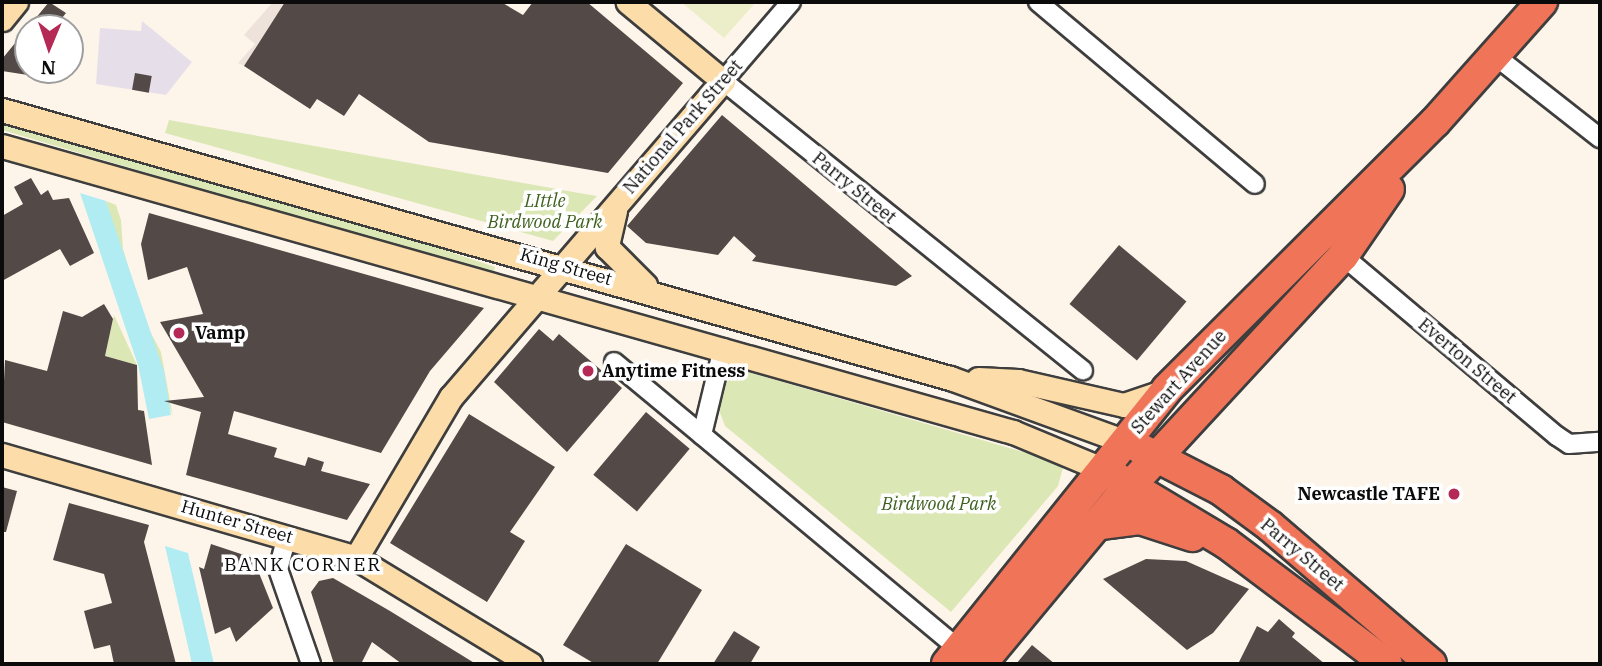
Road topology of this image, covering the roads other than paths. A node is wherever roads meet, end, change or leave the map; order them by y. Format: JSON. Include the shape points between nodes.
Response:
{"nodes":[{"id":1,"x":16,"y":2,"type":"edge"},
{"id":2,"x":628,"y":2,"type":"edge"},
{"id":3,"x":790,"y":2,"type":"edge"},
{"id":4,"x":1038,"y":2,"type":"edge"},
{"id":5,"x":1542,"y":2,"type":"edge"},
{"id":6,"x":2,"y":19,"type":"edge"},
{"id":7,"x":1494,"y":55,"type":"junction"},
{"id":8,"x":723,"y":80,"type":"junction"},
{"id":9,"x":2,"y":110,"type":"edge"},
{"id":10,"x":1435,"y":122,"type":"junction"},
{"id":11,"x":1600,"y":138,"type":"edge"},
{"id":12,"x":2,"y":146,"type":"edge"},
{"id":13,"x":1255,"y":184,"type":"dead end"},
{"id":14,"x":618,"y":201,"type":"junction"},
{"id":15,"x":1343,"y":256,"type":"junction"},
{"id":16,"x":563,"y":267,"type":"junction"},
{"id":17,"x":656,"y":292,"type":"junction"},
{"id":18,"x":537,"y":298,"type":"junction"},
{"id":19,"x":723,"y":348,"type":"junction"},
{"id":20,"x":614,"y":362,"type":"dead end"},
{"id":21,"x":1083,"y":370,"type":"dead end"},
{"id":22,"x":950,"y":379,"type":"junction"},
{"id":23,"x":1167,"y":389,"type":"junction"},
{"id":24,"x":702,"y":435,"type":"junction"},
{"id":25,"x":1126,"y":442,"type":"junction"},
{"id":26,"x":1600,"y":442,"type":"edge"},
{"id":27,"x":2,"y":455,"type":"edge"},
{"id":28,"x":1158,"y":456,"type":"junction"},
{"id":29,"x":1102,"y":469,"type":"junction"},
{"id":30,"x":1131,"y":485,"type":"junction"},
{"id":31,"x":1095,"y":525,"type":"junction"},
{"id":32,"x":287,"y":536,"type":"junction"},
{"id":33,"x":356,"y":558,"type":"junction"},
{"id":34,"x":1251,"y":561,"type":"junction"},
{"id":35,"x":1382,"y":655,"type":"edge"},
{"id":36,"x":962,"y":659,"type":"edge"},
{"id":37,"x":312,"y":664,"type":"edge"},
{"id":38,"x":530,"y":664,"type":"edge"},
{"id":39,"x":1431,"y":664,"type":"edge"}],
"edges":[{"from":1,"to":6,"type":"main road"},
{"from":2,"to":8,"type":"main road","name":"Parry Street"},
{"from":3,"to":8,"type":"street","name":"National Park Street"},
{"from":4,"to":13,"type":"street"},
{"from":5,"to":7,"type":"highway","name":"Stewart Avenue"},
{"from":7,"to":10,"type":"highway","name":"Stewart Avenue"},
{"from":7,"to":11,"type":"street"},
{"from":8,"to":14,"type":"main road","name":"National Park Street"},
{"from":8,"to":21,"type":"street","name":"Parry Street"},
{"from":9,"to":16,"type":"main road","name":"King Street"},
{"from":10,"to":15,"type":"highway","name":"Stewart Avenue"},
{"from":10,"to":23,"type":"highway","name":"Stewart Avenue"},
{"from":12,"to":18,"type":"main road","name":"King Street"},
{"from":14,"to":16,"type":"main road","name":"National Park Street"},
{"from":14,"to":17,"type":"main road","via":[[607,247],[630,275]]},
{"from":15,"to":26,"type":"street","name":"Everton Street","via":[[1557,436],[1569,443]]},
{"from":15,"to":28,"type":"highway","name":"Stewart Avenue"},
{"from":16,"to":17,"type":"main road","name":"King Street"},
{"from":16,"to":18,"type":"main road","name":"National Park Street"},
{"from":17,"to":22,"type":"main road","name":"King Street"},
{"from":18,"to":19,"type":"main road","name":"King Street"},
{"from":18,"to":33,"type":"main road","name":"National Park Street","via":[[452,397]]},
{"from":19,"to":24,"type":"street"},
{"from":19,"to":29,"type":"main road","name":"King Street","via":[[1013,432]]},
{"from":20,"to":24,"type":"street"},
{"from":22,"to":23,"type":"main road","via":[[1018,381],[1124,405]]},
{"from":22,"to":25,"type":"main road","name":"King Street"},
{"from":23,"to":25,"type":"highway","name":"Stewart Avenue"},
{"from":24,"to":36,"type":"street"},
{"from":25,"to":28,"type":"highway","name":"Parry Street"},
{"from":25,"to":29,"type":"highway","name":"Stewart Avenue"},
{"from":27,"to":32,"type":"main road","name":"Hunter Street"},
{"from":28,"to":30,"type":"highway","name":"Stewart Avenue"},
{"from":28,"to":35,"type":"highway","name":"Parry Street","via":[[1270,526]]},
{"from":29,"to":30,"type":"highway","name":"Parry Street"},
{"from":29,"to":36,"type":"highway","name":"Stewart Avenue"},
{"from":30,"to":31,"type":"highway","name":"Stewart Avenue"},
{"from":30,"to":34,"type":"highway","name":"Parry Street"},
{"from":31,"to":34,"type":"highway","via":[[1123,519],[1158,523]]},
{"from":31,"to":36,"type":"highway","name":"Stewart Avenue"},
{"from":32,"to":33,"type":"main road","name":"Hunter Street"},
{"from":32,"to":37,"type":"street","via":[[278,569]]},
{"from":33,"to":38,"type":"main road","name":"Hunter Street"},
{"from":34,"to":35,"type":"highway","name":"Parry Street"},
{"from":35,"to":39,"type":"highway","name":"Parry Street"}]}
